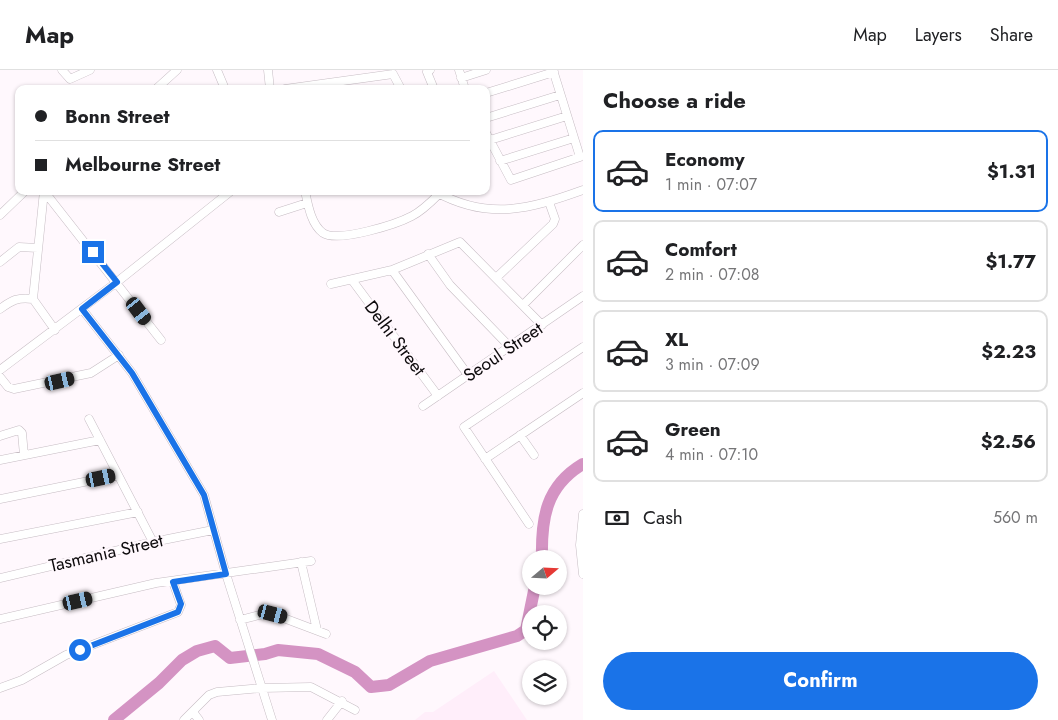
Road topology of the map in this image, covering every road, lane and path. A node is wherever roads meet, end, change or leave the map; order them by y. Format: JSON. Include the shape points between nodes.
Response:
{"nodes":[{"id":1,"x":62,"y":70,"type":"edge"},
{"id":2,"x":90,"y":70,"type":"edge"},
{"id":3,"x":177,"y":70,"type":"edge"},
{"id":4,"x":217,"y":70,"type":"edge"},
{"id":5,"x":268,"y":70,"type":"edge"},
{"id":6,"x":430,"y":70,"type":"edge"},
{"id":7,"x":486,"y":70,"type":"edge"},
{"id":8,"x":554,"y":71,"type":"edge"},
{"id":9,"x":395,"y":72,"type":"edge"},
{"id":10,"x":460,"y":74,"type":"edge"},
{"id":11,"x":160,"y":85,"type":"edge"},
{"id":12,"x":223,"y":85,"type":"edge"},
{"id":13,"x":270,"y":85,"type":"edge"},
{"id":14,"x":311,"y":85,"type":"edge"},
{"id":15,"x":400,"y":85,"type":"edge"},
{"id":16,"x":432,"y":85,"type":"edge"},
{"id":17,"x":490,"y":92,"type":"edge"},
{"id":18,"x":560,"y":95,"type":"junction"},
{"id":19,"x":567,"y":116,"type":"junction"},
{"id":20,"x":490,"y":117,"type":"edge"},
{"id":21,"x":490,"y":135,"type":"edge"},
{"id":22,"x":574,"y":138,"type":"junction"},
{"id":23,"x":490,"y":140,"type":"edge"},
{"id":24,"x":500,"y":161,"type":"junction"},
{"id":25,"x":583,"y":190,"type":"edge"},
{"id":26,"x":21,"y":195,"type":"edge"},
{"id":27,"x":44,"y":195,"type":"edge"},
{"id":28,"x":47,"y":195,"type":"edge"},
{"id":29,"x":226,"y":195,"type":"edge"},
{"id":30,"x":306,"y":195,"type":"edge"},
{"id":31,"x":435,"y":195,"type":"edge"},
{"id":32,"x":441,"y":195,"type":"edge"},
{"id":33,"x":549,"y":202,"type":"junction"},
{"id":34,"x":307,"y":203,"type":"junction"},
{"id":35,"x":279,"y":212,"type":"dead end"},
{"id":36,"x":0,"y":215,"type":"edge"},
{"id":37,"x":583,"y":245,"type":"edge"},
{"id":38,"x":38,"y":248,"type":"junction"},
{"id":39,"x":428,"y":254,"type":"junction"},
{"id":40,"x":0,"y":262,"type":"edge"},
{"id":41,"x":392,"y":270,"type":"junction"},
{"id":42,"x":496,"y":278,"type":"junction"},
{"id":43,"x":352,"y":280,"type":"junction"},
{"id":44,"x":117,"y":282,"type":"junction"},
{"id":45,"x":331,"y":284,"type":"dead end"},
{"id":46,"x":583,"y":296,"type":"edge"},
{"id":47,"x":33,"y":299,"type":"junction"},
{"id":48,"x":523,"y":305,"type":"junction"},
{"id":49,"x":0,"y":309,"type":"edge"},
{"id":50,"x":82,"y":309,"type":"junction"},
{"id":51,"x":542,"y":325,"type":"junction"},
{"id":52,"x":55,"y":330,"type":"junction"},
{"id":53,"x":161,"y":340,"type":"dead end"},
{"id":54,"x":583,"y":347,"type":"edge"},
{"id":55,"x":511,"y":348,"type":"junction"},
{"id":56,"x":119,"y":356,"type":"junction"},
{"id":57,"x":0,"y":370,"type":"edge"},
{"id":58,"x":468,"y":375,"type":"junction"},
{"id":59,"x":0,"y":377,"type":"edge"},
{"id":60,"x":583,"y":393,"type":"edge"},
{"id":61,"x":438,"y":396,"type":"junction"},
{"id":62,"x":422,"y":406,"type":"dead end"},
{"id":63,"x":88,"y":419,"type":"dead end"},
{"id":64,"x":520,"y":435,"type":"junction"},
{"id":65,"x":0,"y":436,"type":"edge"},
{"id":66,"x":100,"y":440,"type":"junction"},
{"id":67,"x":24,"y":455,"type":"junction"},
{"id":68,"x":534,"y":455,"type":"dead end"},
{"id":69,"x":485,"y":459,"type":"junction"},
{"id":70,"x":0,"y":460,"type":"edge"},
{"id":71,"x":118,"y":475,"type":"junction"},
{"id":72,"x":0,"y":499,"type":"edge"},
{"id":73,"x":138,"y":512,"type":"junction"},
{"id":74,"x":583,"y":514,"type":"edge"},
{"id":75,"x":529,"y":524,"type":"dead end"},
{"id":76,"x":213,"y":530,"type":"junction"},
{"id":77,"x":0,"y":539,"type":"edge"},
{"id":78,"x":153,"y":542,"type":"junction"},
{"id":79,"x":311,"y":561,"type":"dead end"},
{"id":80,"x":302,"y":562,"type":"junction"},
{"id":81,"x":226,"y":574,"type":"junction"},
{"id":82,"x":583,"y":574,"type":"edge"},
{"id":83,"x":0,"y":578,"type":"edge"},
{"id":84,"x":173,"y":582,"type":"junction"},
{"id":85,"x":0,"y":619,"type":"edge"},
{"id":86,"x":240,"y":620,"type":"junction"},
{"id":87,"x":317,"y":630,"type":"junction"},
{"id":88,"x":326,"y":634,"type":"dead end"},
{"id":89,"x":1,"y":685,"type":"edge"},
{"id":90,"x":262,"y":688,"type":"junction"},
{"id":91,"x":342,"y":701,"type":"junction"},
{"id":92,"x":355,"y":710,"type":"dead end"},
{"id":93,"x":193,"y":712,"type":"junction"},
{"id":94,"x":184,"y":720,"type":"edge"},
{"id":95,"x":199,"y":720,"type":"edge"},
{"id":96,"x":272,"y":720,"type":"edge"},
{"id":97,"x":327,"y":720,"type":"edge"}],
"edges":[{"from":1,"to":2,"type":"street","via":[[70,79]]},
{"from":3,"to":11,"type":"street"},
{"from":4,"to":12,"type":"street"},
{"from":5,"to":13,"type":"street"},
{"from":6,"to":16,"type":"street","via":[[427,72]]},
{"from":7,"to":10,"type":"street"},
{"from":8,"to":17,"type":"street"},
{"from":8,"to":18,"type":"street"},
{"from":9,"to":14,"type":"street"},
{"from":9,"to":15,"type":"street"},
{"from":18,"to":19,"type":"street"},
{"from":18,"to":20,"type":"street"},
{"from":19,"to":21,"type":"street"},
{"from":19,"to":22,"type":"street"},
{"from":22,"to":24,"type":"street"},
{"from":22,"to":24,"type":"street","via":[[580,157],[511,180]]},
{"from":23,"to":24,"type":"street"},
{"from":25,"to":33,"type":"street"},
{"from":26,"to":36,"type":"street"},
{"from":27,"to":38,"type":"street"},
{"from":28,"to":44,"type":"street"},
{"from":29,"to":44,"type":"street"},
{"from":30,"to":34,"type":"street"},
{"from":31,"to":34,"type":"street","via":[[413,216],[379,228],[337,237],[324,233],[315,224]]},
{"from":32,"to":33,"type":"street","via":[[490,210],[528,208]]},
{"from":33,"to":42,"type":"street","via":[[555,219],[553,224]]},
{"from":34,"to":35,"type":"street"},
{"from":37,"to":48,"type":"street"},
{"from":38,"to":40,"type":"street","via":[[19,247]]},
{"from":38,"to":47,"type":"street"},
{"from":39,"to":41,"type":"street"},
{"from":39,"to":42,"type":"street","via":[[460,242]]},
{"from":39,"to":55,"type":"street","via":[[450,285]]},
{"from":41,"to":43,"type":"street"},
{"from":41,"to":58,"type":"street"},
{"from":42,"to":48,"type":"street"},
{"from":43,"to":45,"type":"street"},
{"from":43,"to":61,"type":"street","name":"Delhi Street"},
{"from":44,"to":50,"type":"street"},
{"from":44,"to":53,"type":"street"},
{"from":46,"to":51,"type":"street","name":"Seoul Street"},
{"from":47,"to":49,"type":"street","via":[[21,297]]},
{"from":47,"to":52,"type":"street"},
{"from":48,"to":51,"type":"street"},
{"from":50,"to":52,"type":"street"},
{"from":50,"to":56,"type":"street"},
{"from":51,"to":55,"type":"street","name":"Seoul Street"},
{"from":52,"to":57,"type":"street"},
{"from":54,"to":69,"type":"street","via":[[464,427]]},
{"from":55,"to":58,"type":"street","name":"Seoul Street"},
{"from":56,"to":59,"type":"street","via":[[91,374],[60,381],[14,389]]},
{"from":56,"to":76,"type":"street","via":[[204,495]]},
{"from":58,"to":61,"type":"street","name":"Seoul Street"},
{"from":60,"to":64,"type":"street"},
{"from":61,"to":62,"type":"street","name":"Seoul Street"},
{"from":63,"to":66,"type":"street"},
{"from":64,"to":68,"type":"street"},
{"from":64,"to":69,"type":"street"},
{"from":65,"to":67,"type":"street","via":[[19,430]]},
{"from":66,"to":67,"type":"street"},
{"from":66,"to":71,"type":"street"},
{"from":67,"to":70,"type":"street"},
{"from":69,"to":75,"type":"street"},
{"from":71,"to":72,"type":"street"},
{"from":71,"to":73,"type":"street"},
{"from":73,"to":77,"type":"street"},
{"from":73,"to":78,"type":"street"},
{"from":74,"to":82,"type":"street","via":[[580,545]]},
{"from":76,"to":78,"type":"street","name":"Tasmania Street"},
{"from":76,"to":81,"type":"street"},
{"from":78,"to":83,"type":"street","name":"Tasmania Street"},
{"from":79,"to":80,"type":"street"},
{"from":80,"to":81,"type":"street"},
{"from":80,"to":87,"type":"street"},
{"from":81,"to":84,"type":"street"},
{"from":81,"to":86,"type":"street"},
{"from":84,"to":85,"type":"street","via":[[156,583]]},
{"from":84,"to":89,"type":"street","via":[[181,604],[178,612],[66,655],[22,680]]},
{"from":86,"to":87,"type":"street","via":[[273,614]]},
{"from":86,"to":90,"type":"street"},
{"from":87,"to":88,"type":"street"},
{"from":90,"to":91,"type":"street","via":[[311,687]]},
{"from":90,"to":93,"type":"street","via":[[217,692],[202,700]]},
{"from":90,"to":96,"type":"street"},
{"from":91,"to":92,"type":"street"},
{"from":91,"to":97,"type":"street"},
{"from":93,"to":94,"type":"street"},
{"from":93,"to":95,"type":"street"}]}
